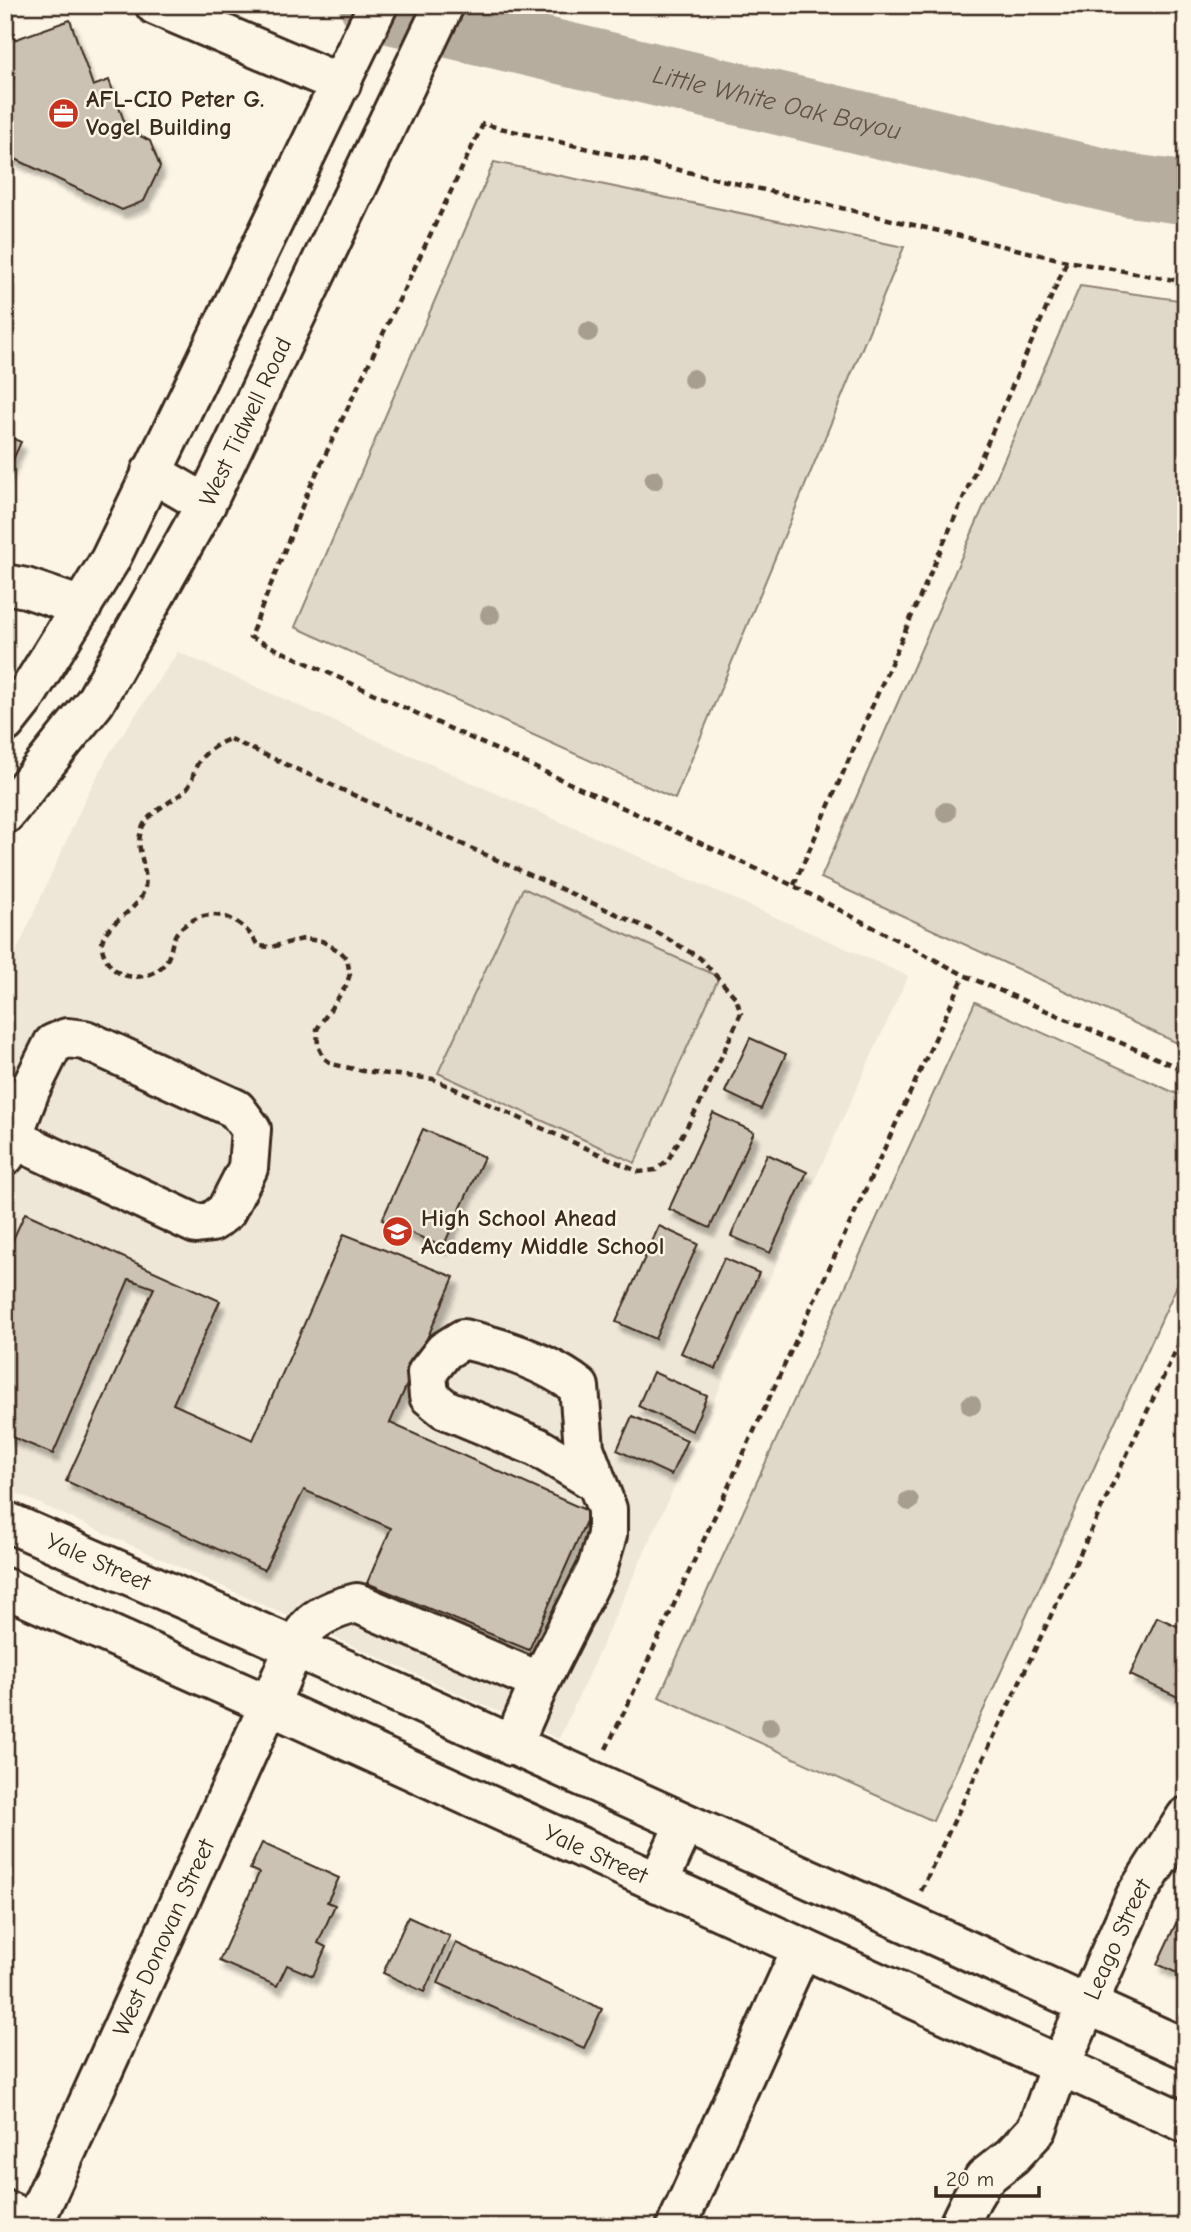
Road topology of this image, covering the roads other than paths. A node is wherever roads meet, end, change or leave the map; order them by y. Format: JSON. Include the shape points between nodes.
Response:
{"nodes":[{"id":1,"x":155,"y":5,"type":"edge"},
{"id":2,"x":378,"y":5,"type":"edge"},
{"id":3,"x":444,"y":5,"type":"edge"},
{"id":4,"x":348,"y":68,"type":"junction"},
{"id":5,"x":151,"y":472,"type":"junction"},
{"id":6,"x":206,"y":504,"type":"junction"},
{"id":7,"x":5,"y":584,"type":"edge"},
{"id":8,"x":82,"y":607,"type":"junction"},
{"id":9,"x":5,"y":723,"type":"edge"},
{"id":10,"x":14,"y":803,"type":"edge"},
{"id":11,"x":5,"y":836,"type":"edge"},
{"id":12,"x":9,"y":1147,"type":"edge"},
{"id":13,"x":597,"y":1483,"type":"junction"},
{"id":14,"x":5,"y":1521,"type":"edge"},
{"id":15,"x":5,"y":1588,"type":"edge"},
{"id":16,"x":296,"y":1648,"type":"junction"},
{"id":17,"x":540,"y":1682,"type":"junction"},
{"id":18,"x":269,"y":1705,"type":"junction"},
{"id":19,"x":512,"y":1746,"type":"junction"},
{"id":20,"x":1186,"y":1817,"type":"edge"},
{"id":21,"x":685,"y":1824,"type":"junction"},
{"id":22,"x":658,"y":1883,"type":"junction"},
{"id":23,"x":802,"y":1948,"type":"junction"},
{"id":24,"x":1088,"y":2006,"type":"junction"},
{"id":25,"x":1186,"y":2049,"type":"edge"},
{"id":26,"x":1060,"y":2066,"type":"junction"},
{"id":27,"x":1186,"y":2123,"type":"edge"},
{"id":28,"x":24,"y":2220,"type":"edge"},
{"id":29,"x":677,"y":2227,"type":"edge"},
{"id":30,"x":958,"y":2227,"type":"edge"}],
"edges":[{"from":1,"to":4,"type":"main road"},
{"from":2,"to":4,"type":"main road"},
{"from":3,"to":6,"type":"main road","name":"West Tidwell Road"},
{"from":4,"to":5,"type":"main road"},
{"from":5,"to":6,"type":"main road"},
{"from":5,"to":8,"type":"main road","via":[[110,560]]},
{"from":6,"to":10,"type":"main road","name":"West Tidwell Road","via":[[95,702]]},
{"from":7,"to":8,"type":"main road"},
{"from":8,"to":9,"type":"main road"},
{"from":10,"to":11,"type":"main road","name":"West Tidwell Road"},
{"from":12,"to":12,"type":"main road","via":[[196,1224],[212,1222],[226,1211],[248,1168],[251,1129],[236,1109],[85,1040],[67,1038],[53,1044]]},
{"from":13,"to":13,"type":"main road","via":[[584,1448],[579,1387],[561,1373],[463,1339],[444,1352],[427,1373],[429,1396],[445,1409],[537,1447]]},
{"from":13,"to":17,"type":"main road","via":[[607,1509],[607,1535],[597,1569]]},
{"from":14,"to":16,"type":"main road","name":"Yale Street"},
{"from":15,"to":18,"type":"main road","name":"Yale Street"},
{"from":16,"to":17,"type":"main road","name":"West Donovan Street","via":[[311,1624],[330,1611],[357,1603]]},
{"from":16,"to":18,"type":"main road","name":"West Donovan Street"},
{"from":16,"to":19,"type":"main road","name":"Yale Street"},
{"from":17,"to":19,"type":"main road"},
{"from":18,"to":22,"type":"main road","name":"Yale Street"},
{"from":18,"to":28,"type":"main road","name":"West Donovan Street"},
{"from":19,"to":21,"type":"main road","name":"Yale Street"},
{"from":20,"to":24,"type":"main road","name":"Leago Street","via":[[1136,1895]]},
{"from":21,"to":22,"type":"main road"},
{"from":21,"to":24,"type":"main road","name":"Yale Street"},
{"from":22,"to":23,"type":"main road","name":"Yale Street"},
{"from":23,"to":26,"type":"main road","name":"Yale Street"},
{"from":23,"to":29,"type":"main road"},
{"from":24,"to":25,"type":"main road","name":"Yale Street"},
{"from":24,"to":26,"type":"main road","name":"Leago Street"},
{"from":26,"to":27,"type":"main road","name":"Yale Street"},
{"from":26,"to":30,"type":"main road","name":"Leago Street","via":[[1037,2129],[984,2178]]}]}
